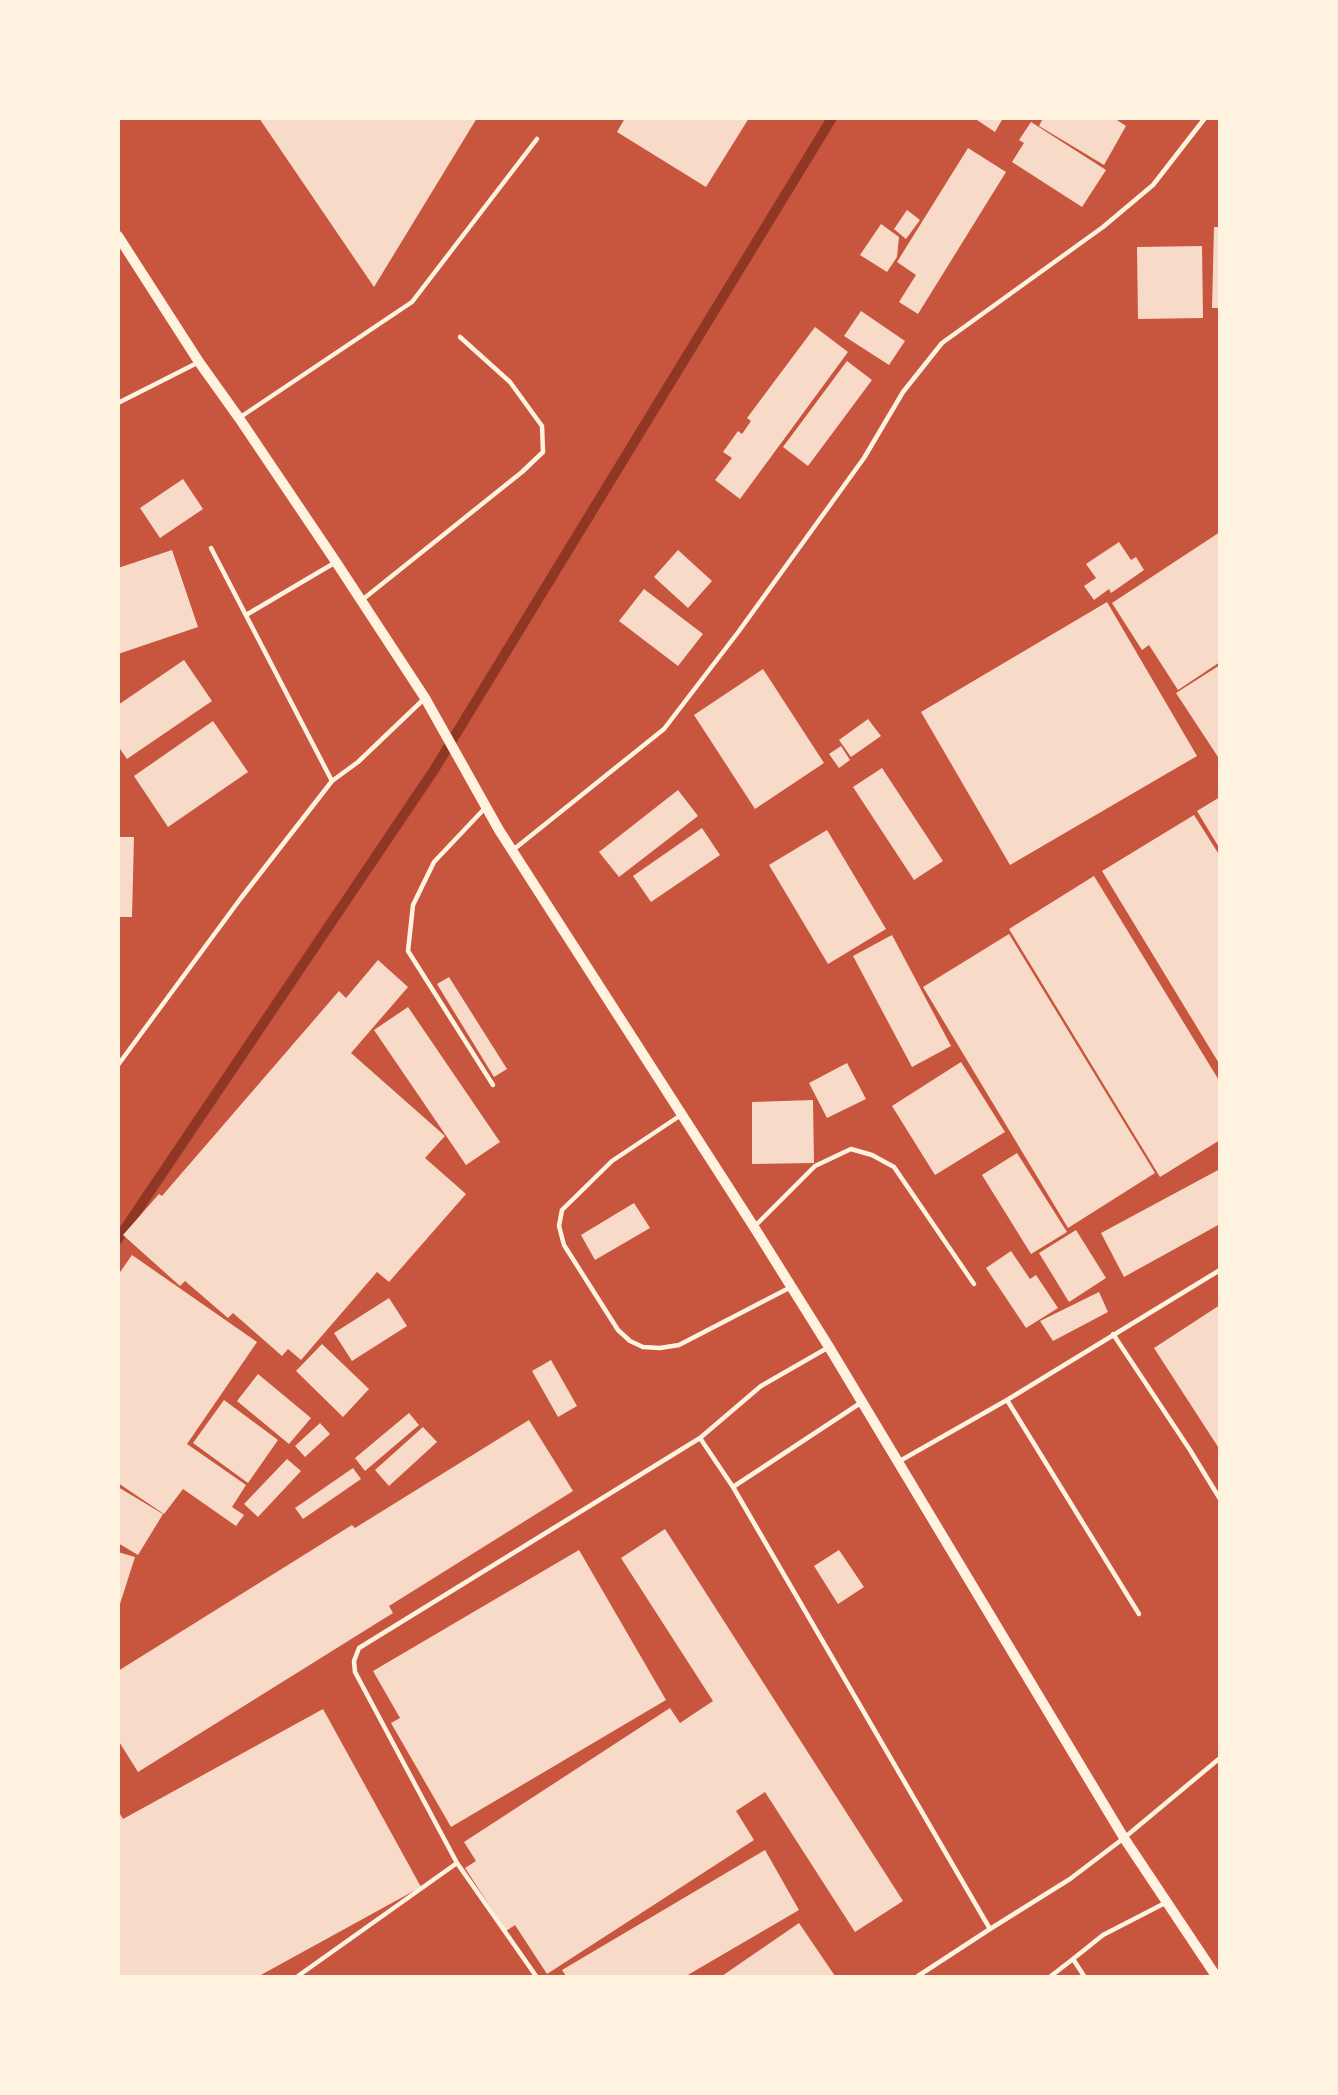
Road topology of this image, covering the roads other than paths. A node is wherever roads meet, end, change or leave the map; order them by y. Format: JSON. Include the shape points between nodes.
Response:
{"nodes":[{"id":1,"x":1205,"y":118,"type":"edge"},
{"id":2,"x":537,"y":139,"type":"dead end"},
{"id":3,"x":118,"y":236,"type":"edge"},
{"id":4,"x":460,"y":337,"type":"dead end"},
{"id":5,"x":199,"y":362,"type":"junction"},
{"id":6,"x":118,"y":403,"type":"edge"},
{"id":7,"x":239,"y":418,"type":"junction"},
{"id":8,"x":211,"y":548,"type":"dead end"},
{"id":9,"x":336,"y":562,"type":"junction"},
{"id":10,"x":362,"y":600,"type":"junction"},
{"id":11,"x":246,"y":615,"type":"junction"},
{"id":12,"x":425,"y":698,"type":"junction"},
{"id":13,"x":332,"y":781,"type":"junction"},
{"id":14,"x":486,"y":807,"type":"junction"},
{"id":15,"x":513,"y":850,"type":"junction"},
{"id":16,"x":119,"y":1063,"type":"edge"},
{"id":17,"x":494,"y":1085,"type":"dead end"},
{"id":18,"x":683,"y":1114,"type":"junction"},
{"id":19,"x":754,"y":1227,"type":"junction"},
{"id":20,"x":1220,"y":1270,"type":"edge"},
{"id":21,"x":974,"y":1284,"type":"dead end"},
{"id":22,"x":791,"y":1287,"type":"junction"},
{"id":23,"x":1113,"y":1334,"type":"junction"},
{"id":24,"x":829,"y":1347,"type":"junction"},
{"id":25,"x":1007,"y":1400,"type":"junction"},
{"id":26,"x":862,"y":1402,"type":"junction"},
{"id":27,"x":700,"y":1438,"type":"junction"},
{"id":28,"x":898,"y":1462,"type":"junction"},
{"id":29,"x":733,"y":1487,"type":"junction"},
{"id":30,"x":1220,"y":1499,"type":"edge"},
{"id":31,"x":1139,"y":1614,"type":"dead end"},
{"id":32,"x":1220,"y":1758,"type":"edge"},
{"id":33,"x":1124,"y":1838,"type":"junction"},
{"id":34,"x":457,"y":1863,"type":"junction"},
{"id":35,"x":1167,"y":1902,"type":"junction"},
{"id":36,"x":990,"y":1929,"type":"junction"},
{"id":37,"x":1073,"y":1959,"type":"junction"},
{"id":38,"x":298,"y":1977,"type":"edge"},
{"id":39,"x":536,"y":1977,"type":"edge"},
{"id":40,"x":918,"y":1977,"type":"edge"},
{"id":41,"x":1051,"y":1977,"type":"edge"},
{"id":42,"x":1084,"y":1977,"type":"edge"},
{"id":43,"x":1216,"y":1977,"type":"edge"}],
"edges":[{"from":1,"to":15,"type":"lane","via":[[1145,192],[1103,227],[942,343],[903,392],[864,458],[746,622],[664,729]]},
{"from":2,"to":7,"type":"lane","via":[[412,302]]},
{"from":3,"to":5,"type":"street"},
{"from":4,"to":10,"type":"lane","via":[[510,382],[542,426],[543,452]]},
{"from":5,"to":6,"type":"lane"},
{"from":5,"to":7,"type":"street"},
{"from":7,"to":9,"type":"street"},
{"from":8,"to":11,"type":"lane"},
{"from":9,"to":10,"type":"street"},
{"from":9,"to":11,"type":"lane"},
{"from":10,"to":12,"type":"street"},
{"from":11,"to":13,"type":"lane"},
{"from":12,"to":13,"type":"lane","via":[[358,762]]},
{"from":12,"to":14,"type":"street"},
{"from":13,"to":16,"type":"lane"},
{"from":14,"to":15,"type":"street"},
{"from":14,"to":17,"type":"lane","via":[[434,862],[413,905],[408,951]]},
{"from":15,"to":18,"type":"street"},
{"from":18,"to":19,"type":"street"},
{"from":18,"to":22,"type":"lane","via":[[612,1161],[562,1210],[559,1226],[564,1245],[618,1330],[643,1347],[679,1345]]},
{"from":19,"to":21,"type":"lane","via":[[815,1166],[851,1149],[894,1167]]},
{"from":19,"to":22,"type":"street"},
{"from":20,"to":23,"type":"lane"},
{"from":22,"to":24,"type":"street"},
{"from":23,"to":25,"type":"lane"},
{"from":23,"to":30,"type":"lane"},
{"from":24,"to":26,"type":"street"},
{"from":24,"to":27,"type":"lane","via":[[760,1386]]},
{"from":25,"to":28,"type":"lane"},
{"from":25,"to":31,"type":"lane"},
{"from":26,"to":28,"type":"street"},
{"from":26,"to":29,"type":"lane"},
{"from":27,"to":29,"type":"lane"},
{"from":27,"to":34,"type":"lane","via":[[358,1648],[355,1672]]},
{"from":28,"to":33,"type":"street"},
{"from":29,"to":36,"type":"lane"},
{"from":32,"to":33,"type":"lane"},
{"from":33,"to":35,"type":"street"},
{"from":33,"to":36,"type":"lane","via":[[1070,1879]]},
{"from":34,"to":38,"type":"lane"},
{"from":34,"to":39,"type":"lane"},
{"from":35,"to":37,"type":"lane","via":[[1103,1935]]},
{"from":35,"to":43,"type":"street"},
{"from":36,"to":40,"type":"lane"},
{"from":37,"to":41,"type":"lane"},
{"from":37,"to":42,"type":"lane"}]}
